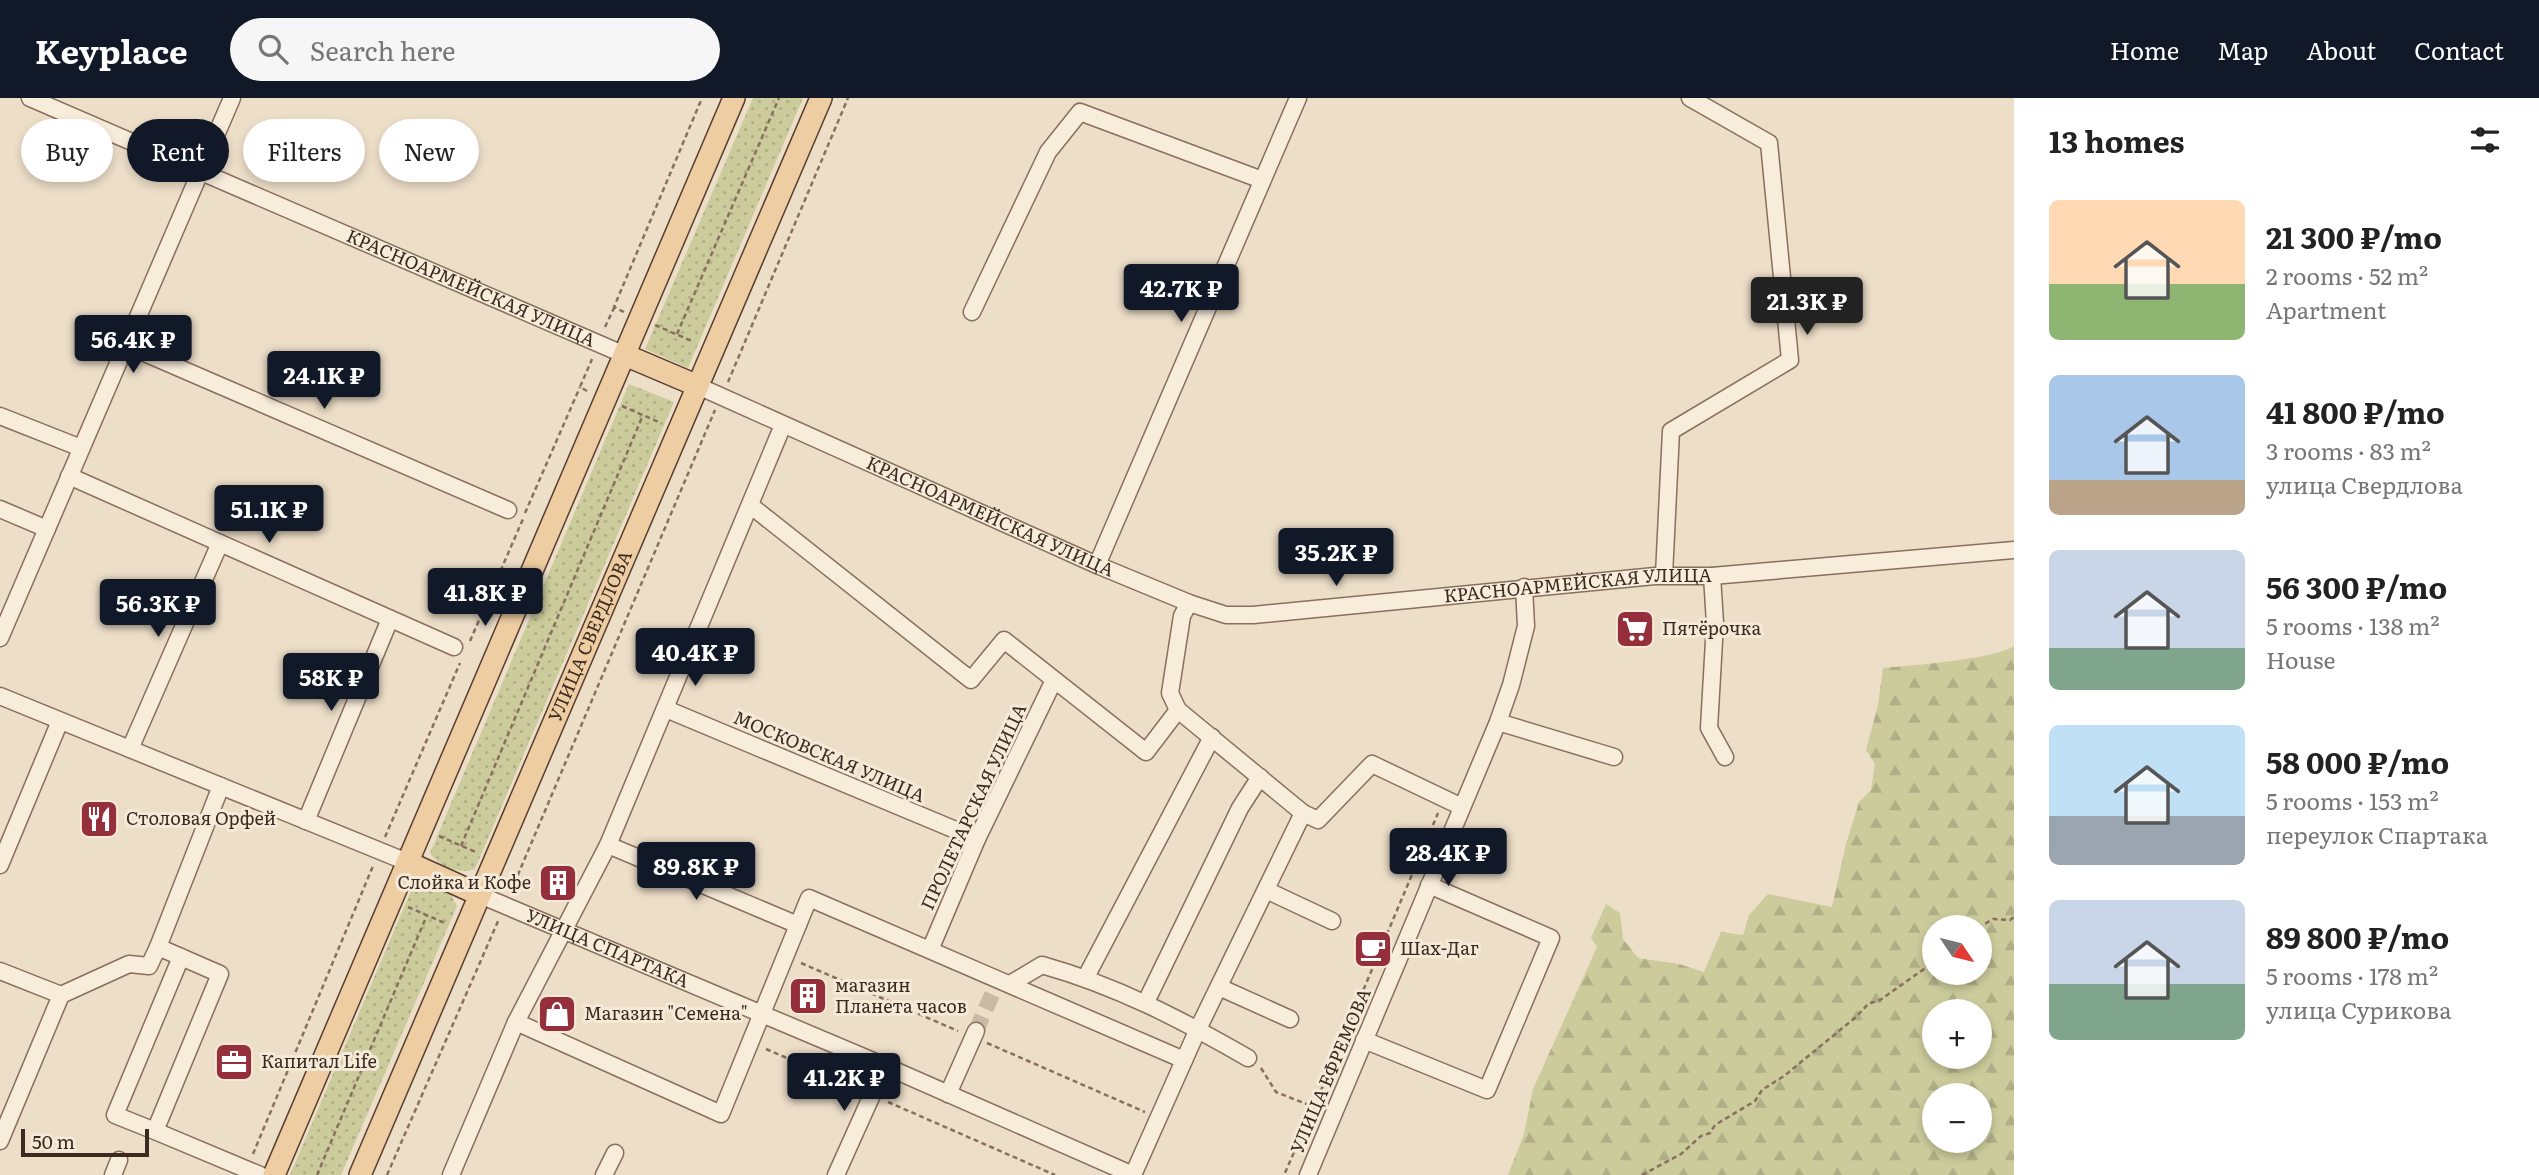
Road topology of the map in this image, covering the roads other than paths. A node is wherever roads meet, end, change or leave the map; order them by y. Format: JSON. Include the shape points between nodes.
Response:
{"nodes":[{"id":1,"x":30,"y":98,"type":"edge"},
{"id":2,"x":232,"y":98,"type":"edge"},
{"id":3,"x":734,"y":98,"type":"edge"},
{"id":4,"x":821,"y":98,"type":"edge"},
{"id":5,"x":1298,"y":98,"type":"edge"},
{"id":6,"x":1690,"y":98,"type":"edge"},
{"id":7,"x":223,"y":119,"type":"edge"},
{"id":8,"x":127,"y":140,"type":"edge"},
{"id":9,"x":1262,"y":180,"type":"junction"},
{"id":10,"x":195,"y":182,"type":"edge"},
{"id":11,"x":225,"y":182,"type":"edge"},
{"id":12,"x":972,"y":312,"type":"dead end"},
{"id":13,"x":126,"y":345,"type":"junction"},
{"id":14,"x":625,"y":355,"type":"junction"},
{"id":15,"x":698,"y":386,"type":"junction"},
{"id":16,"x":0,"y":416,"type":"edge"},
{"id":17,"x":782,"y":425,"type":"junction"},
{"id":18,"x":81,"y":448,"type":"junction"},
{"id":19,"x":69,"y":476,"type":"junction"},
{"id":20,"x":750,"y":505,"type":"junction"},
{"id":21,"x":0,"y":509,"type":"edge"},
{"id":22,"x":508,"y":510,"type":"dead end"},
{"id":23,"x":47,"y":529,"type":"junction"},
{"id":24,"x":220,"y":543,"type":"junction"},
{"id":25,"x":2014,"y":550,"type":"edge"},
{"id":26,"x":1097,"y":565,"type":"junction"},
{"id":27,"x":1664,"y":575,"type":"junction"},
{"id":28,"x":1712,"y":576,"type":"junction"},
{"id":29,"x":1524,"y":587,"type":"junction"},
{"id":30,"x":1189,"y":603,"type":"junction"},
{"id":31,"x":390,"y":619,"type":"junction"},
{"id":32,"x":0,"y":638,"type":"edge"},
{"id":33,"x":462,"y":649,"type":"road end"},
{"id":34,"x":1054,"y":680,"type":"junction"},
{"id":35,"x":0,"y":696,"type":"edge"},
{"id":36,"x":666,"y":709,"type":"junction"},
{"id":37,"x":1178,"y":710,"type":"junction"},
{"id":38,"x":60,"y":721,"type":"junction"},
{"id":39,"x":1498,"y":722,"type":"junction"},
{"id":40,"x":1212,"y":737,"type":"junction"},
{"id":41,"x":130,"y":749,"type":"junction"},
{"id":42,"x":1614,"y":757,"type":"dead end"},
{"id":43,"x":1725,"y":757,"type":"dead end"},
{"id":44,"x":1260,"y":777,"type":"junction"},
{"id":45,"x":221,"y":786,"type":"junction"},
{"id":46,"x":1462,"y":807,"type":"junction"},
{"id":47,"x":1303,"y":813,"type":"junction"},
{"id":48,"x":306,"y":821,"type":"junction"},
{"id":49,"x":977,"y":839,"type":"junction"},
{"id":50,"x":608,"y":845,"type":"junction"},
{"id":51,"x":407,"y":862,"type":"junction"},
{"id":52,"x":0,"y":864,"type":"edge"},
{"id":53,"x":1429,"y":885,"type":"junction"},
{"id":54,"x":1266,"y":890,"type":"junction"},
{"id":55,"x":480,"y":895,"type":"junction"},
{"id":56,"x":1332,"y":921,"type":"dead end"},
{"id":57,"x":798,"y":925,"type":"junction"},
{"id":58,"x":562,"y":930,"type":"junction"},
{"id":59,"x":158,"y":947,"type":"junction"},
{"id":60,"x":930,"y":950,"type":"junction"},
{"id":61,"x":181,"y":957,"type":"junction"},
{"id":62,"x":0,"y":971,"type":"edge"},
{"id":63,"x":1086,"y":977,"type":"junction"},
{"id":64,"x":1001,"y":983,"type":"junction"},
{"id":65,"x":1219,"y":987,"type":"junction"},
{"id":66,"x":61,"y":995,"type":"junction"},
{"id":67,"x":1146,"y":1002,"type":"junction"},
{"id":68,"x":761,"y":1014,"type":"junction"},
{"id":69,"x":1290,"y":1019,"type":"dead end"},
{"id":70,"x":516,"y":1022,"type":"junction"},
{"id":71,"x":1198,"y":1029,"type":"junction"},
{"id":72,"x":976,"y":1031,"type":"tunnel mouth"},
{"id":73,"x":1364,"y":1040,"type":"junction"},
{"id":74,"x":1248,"y":1058,"type":"road end"},
{"id":75,"x":1184,"y":1060,"type":"junction"},
{"id":76,"x":885,"y":1066,"type":"junction"},
{"id":77,"x":948,"y":1094,"type":"junction"},
{"id":78,"x":155,"y":1131,"type":"junction"},
{"id":79,"x":0,"y":1141,"type":"edge"},
{"id":80,"x":615,"y":1153,"type":"dead end"},
{"id":81,"x":254,"y":1172,"type":"edge"},
{"id":82,"x":274,"y":1175,"type":"edge"},
{"id":83,"x":360,"y":1175,"type":"edge"},
{"id":84,"x":451,"y":1175,"type":"edge"},
{"id":85,"x":604,"y":1175,"type":"edge"},
{"id":86,"x":836,"y":1175,"type":"edge"},
{"id":87,"x":1133,"y":1175,"type":"edge"},
{"id":88,"x":1308,"y":1175,"type":"edge"}],
"edges":[{"from":1,"to":8,"type":"street","name":"КРАСНОАРМЕЙСКАЯ УЛИЦА"},
{"from":2,"to":7,"type":"street"},
{"from":3,"to":14,"type":"main road"},
{"from":4,"to":15,"type":"main road","name":"УЛИЦА СВЕРДЛОВА"},
{"from":5,"to":9,"type":"street"},
{"from":6,"to":27,"type":"street","via":[[1769,143],[1790,360],[1671,431]]},
{"from":9,"to":12,"type":"street","via":[[1080,112],[1048,152]]},
{"from":9,"to":26,"type":"street"},
{"from":10,"to":13,"type":"street"},
{"from":11,"to":14,"type":"street","name":"КРАСНОАРМЕЙСКАЯ УЛИЦА"},
{"from":13,"to":18,"type":"street"},
{"from":13,"to":22,"type":"street"},
{"from":14,"to":15,"type":"main road","name":"КРАСНОАРМЕЙСКАЯ УЛИЦА"},
{"from":14,"to":51,"type":"main road"},
{"from":15,"to":17,"type":"street","name":"КРАСНОАРМЕЙСКАЯ УЛИЦА"},
{"from":15,"to":55,"type":"main road","name":"УЛИЦА СВЕРДЛОВА"},
{"from":16,"to":18,"type":"street"},
{"from":17,"to":20,"type":"street"},
{"from":17,"to":26,"type":"street","name":"КРАСНОАРМЕЙСКАЯ УЛИЦА"},
{"from":18,"to":19,"type":"street"},
{"from":19,"to":23,"type":"street"},
{"from":19,"to":24,"type":"street"},
{"from":20,"to":34,"type":"street","via":[[971,680],[1004,640]]},
{"from":20,"to":36,"type":"street"},
{"from":21,"to":23,"type":"street"},
{"from":23,"to":32,"type":"street"},
{"from":24,"to":31,"type":"street"},
{"from":24,"to":41,"type":"street"},
{"from":25,"to":28,"type":"street","name":"КРАСНОАРМЕЙСКАЯ УЛИЦА"},
{"from":26,"to":30,"type":"street","name":"КРАСНОАРМЕЙСКАЯ УЛИЦА"},
{"from":27,"to":28,"type":"street","name":"КРАСНОАРМЕЙСКАЯ УЛИЦА"},
{"from":27,"to":29,"type":"street","name":"КРАСНОАРМЕЙСКАЯ УЛИЦА"},
{"from":28,"to":43,"type":"street","via":[[1715,624],[1709,728]]},
{"from":29,"to":30,"type":"street","name":"КРАСНОАРМЕЙСКАЯ УЛИЦА","via":[[1253,615],[1226,615]]},
{"from":29,"to":39,"type":"street","name":"УЛИЦА ЕФРЕМОВА","via":[[1526,626]]},
{"from":30,"to":37,"type":"street","via":[[1182,617],[1170,693]]},
{"from":31,"to":33,"type":"street"},
{"from":31,"to":48,"type":"street"},
{"from":34,"to":37,"type":"street","via":[[1146,752]]},
{"from":34,"to":49,"type":"street","name":"ПРОЛЕТАРСКАЯ УЛИЦА"},
{"from":35,"to":38,"type":"street","name":"УЛИЦА СПАРТАКА"},
{"from":36,"to":49,"type":"street","name":"МОСКОВСКАЯ УЛИЦА"},
{"from":36,"to":50,"type":"street"},
{"from":37,"to":40,"type":"street"},
{"from":38,"to":41,"type":"street","name":"УЛИЦА СПАРТАКА"},
{"from":38,"to":52,"type":"street"},
{"from":39,"to":42,"type":"street"},
{"from":39,"to":46,"type":"street","name":"УЛИЦА ЕФРЕМОВА"},
{"from":40,"to":44,"type":"street"},
{"from":40,"to":63,"type":"street"},
{"from":41,"to":45,"type":"street","name":"УЛИЦА СПАРТАКА"},
{"from":44,"to":47,"type":"street"},
{"from":44,"to":67,"type":"street","via":[[1240,808]]},
{"from":45,"to":48,"type":"street","name":"УЛИЦА СПАРТАКА"},
{"from":45,"to":59,"type":"street"},
{"from":46,"to":47,"type":"street","via":[[1372,764],[1318,820]]},
{"from":46,"to":53,"type":"street","name":"УЛИЦА ЕФРЕМОВА"},
{"from":47,"to":54,"type":"street"},
{"from":48,"to":51,"type":"street","name":"УЛИЦА СПАРТАКА"},
{"from":49,"to":60,"type":"street","name":"ПРОЛЕТАРСКАЯ УЛИЦА"},
{"from":50,"to":57,"type":"street"},
{"from":50,"to":58,"type":"street"},
{"from":51,"to":55,"type":"main road","name":"УЛИЦА СПАРТАКА"},
{"from":51,"to":82,"type":"main road"},
{"from":53,"to":73,"type":"street","name":"УЛИЦА ЕФРЕМОВА"},
{"from":53,"to":73,"type":"street","via":[[1551,938],[1487,1090]]},
{"from":54,"to":56,"type":"street"},
{"from":54,"to":65,"type":"street"},
{"from":55,"to":58,"type":"street","name":"УЛИЦА СПАРТАКА"},
{"from":55,"to":83,"type":"main road","name":"УЛИЦА СВЕРДЛОВА"},
{"from":57,"to":60,"type":"street","via":[[809,898]]},
{"from":57,"to":68,"type":"street"},
{"from":58,"to":68,"type":"street","name":"УЛИЦА СПАРТАКА"},
{"from":58,"to":70,"type":"street"},
{"from":59,"to":61,"type":"street"},
{"from":59,"to":66,"type":"street","via":[[149,966],[129,964]]},
{"from":60,"to":64,"type":"street"},
{"from":61,"to":78,"type":"street","via":[[220,974]]},
{"from":61,"to":78,"type":"street","via":[[116,1115]]},
{"from":62,"to":66,"type":"street"},
{"from":63,"to":64,"type":"street","via":[[1042,965]]},
{"from":63,"to":67,"type":"street"},
{"from":64,"to":75,"type":"street"},
{"from":65,"to":69,"type":"street"},
{"from":65,"to":71,"type":"street"},
{"from":66,"to":79,"type":"street"},
{"from":67,"to":71,"type":"street"},
{"from":68,"to":70,"type":"street","via":[[720,1114]]},
{"from":68,"to":76,"type":"street","name":"УЛИЦА СПАРТАКА"},
{"from":70,"to":84,"type":"street"},
{"from":71,"to":74,"type":"street"},
{"from":71,"to":75,"type":"street"},
{"from":72,"to":77,"type":"street"},
{"from":73,"to":88,"type":"street","name":"УЛИЦА ЕФРЕМОВА"},
{"from":75,"to":87,"type":"street"},
{"from":76,"to":77,"type":"street","name":"УЛИЦА СПАРТАКА"},
{"from":76,"to":86,"type":"street"},
{"from":77,"to":87,"type":"street","name":"УЛИЦА СПАРТАКА"},
{"from":78,"to":81,"type":"street"},
{"from":80,"to":85,"type":"street"}]}
